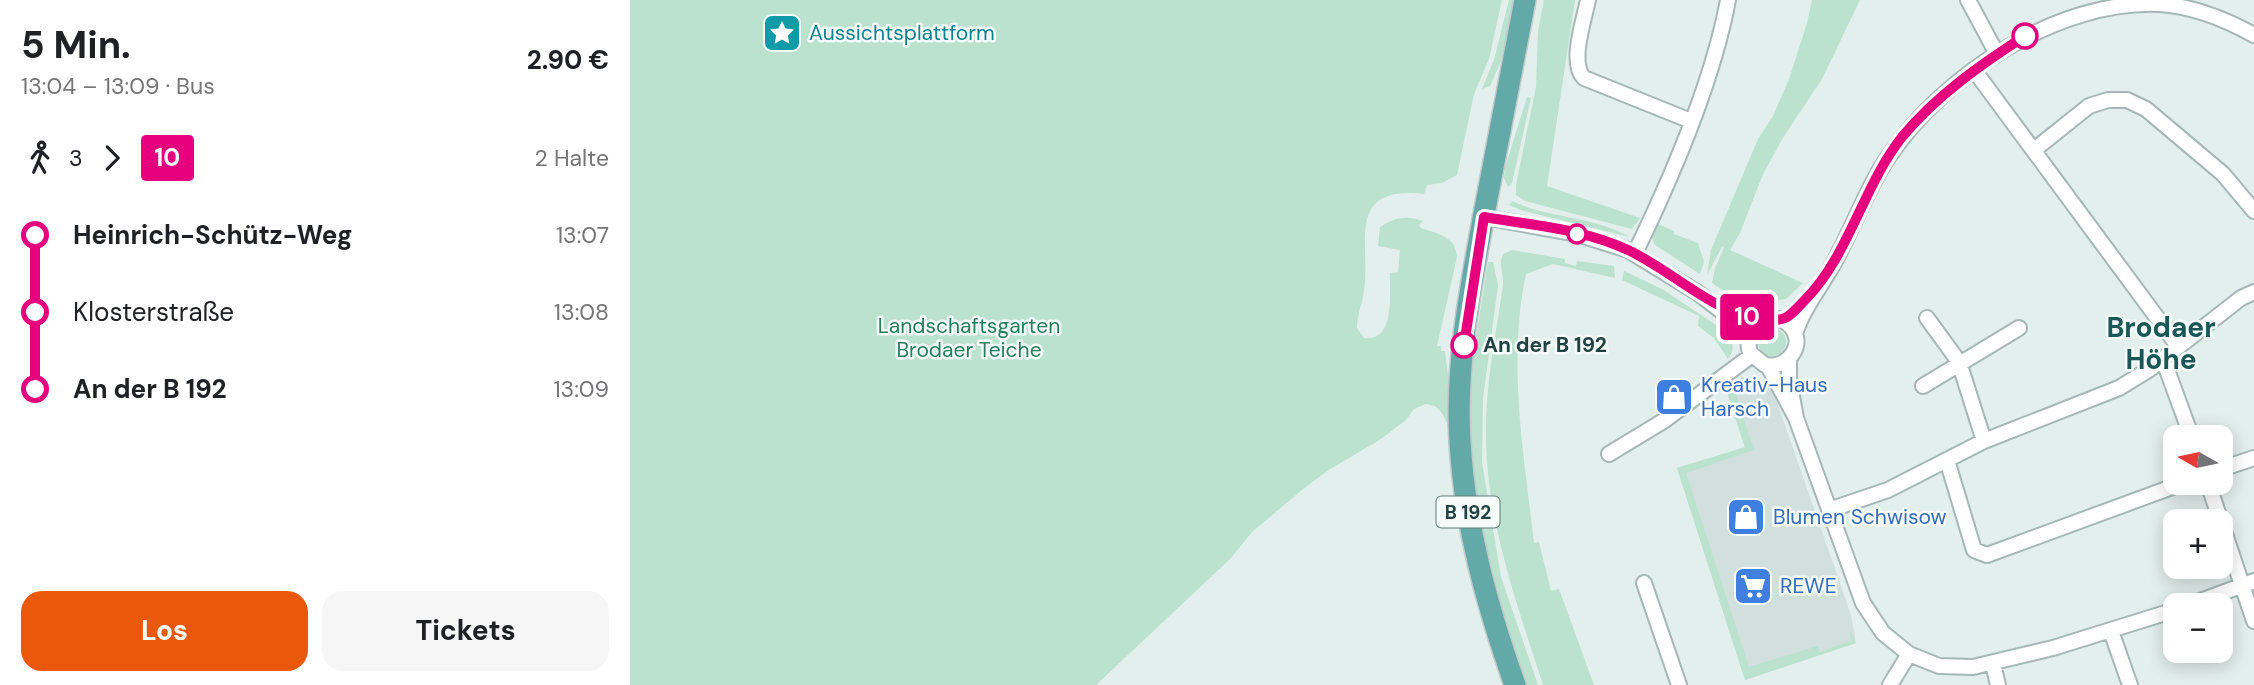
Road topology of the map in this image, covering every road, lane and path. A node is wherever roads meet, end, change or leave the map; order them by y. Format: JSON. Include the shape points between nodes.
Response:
{"nodes":[{"id":1,"x":1525,"y":0,"type":"edge"},
{"id":2,"x":1588,"y":0,"type":"edge"},
{"id":3,"x":1728,"y":0,"type":"edge"},
{"id":4,"x":1968,"y":0,"type":"edge"},
{"id":5,"x":2217,"y":0,"type":"edge"},
{"id":6,"x":2101,"y":3,"type":"edge"},
{"id":7,"x":2213,"y":16,"type":"junction"},
{"id":8,"x":2254,"y":35,"type":"edge"},
{"id":9,"x":1997,"y":54,"type":"junction"},
{"id":10,"x":1974,"y":69,"type":"junction"},
{"id":11,"x":1690,"y":121,"type":"junction"},
{"id":12,"x":2034,"y":150,"type":"junction"},
{"id":13,"x":2254,"y":211,"type":"edge"},
{"id":14,"x":1484,"y":217,"type":"junction"},
{"id":15,"x":1635,"y":253,"type":"junction"},
{"id":16,"x":1822,"y":283,"type":"junction"},
{"id":17,"x":2254,"y":292,"type":"edge"},
{"id":18,"x":1698,"y":293,"type":"junction"},
{"id":19,"x":1927,"y":318,"type":"dead end"},
{"id":20,"x":1762,"y":320,"type":"junction"},
{"id":21,"x":1782,"y":320,"type":"junction"},
{"id":22,"x":2019,"y":328,"type":"dead end"},
{"id":23,"x":1795,"y":334,"type":"junction"},
{"id":24,"x":1748,"y":339,"type":"junction"},
{"id":25,"x":2178,"y":345,"type":"junction"},
{"id":26,"x":1752,"y":355,"type":"junction"},
{"id":27,"x":2163,"y":359,"type":"junction"},
{"id":28,"x":1788,"y":360,"type":"junction"},
{"id":29,"x":1959,"y":362,"type":"junction"},
{"id":30,"x":1768,"y":366,"type":"junction"},
{"id":31,"x":1923,"y":386,"type":"dead end"},
{"id":32,"x":1796,"y":418,"type":"junction"},
{"id":33,"x":2187,"y":425,"type":"edge"},
{"id":34,"x":1984,"y":440,"type":"junction"},
{"id":35,"x":1609,"y":454,"type":"dead end"},
{"id":36,"x":2254,"y":458,"type":"edge"},
{"id":37,"x":1947,"y":460,"type":"junction"},
{"id":38,"x":2233,"y":465,"type":"edge"},
{"id":39,"x":2163,"y":490,"type":"edge"},
{"id":40,"x":2213,"y":495,"type":"edge"},
{"id":41,"x":1829,"y":510,"type":"junction"},
{"id":42,"x":1644,"y":583,"type":"dead end"},
{"id":43,"x":2248,"y":583,"type":"edge"},
{"id":44,"x":2221,"y":593,"type":"edge"},
{"id":45,"x":2163,"y":614,"type":"edge"},
{"id":46,"x":2254,"y":621,"type":"edge"},
{"id":47,"x":2112,"y":631,"type":"junction"},
{"id":48,"x":1909,"y":654,"type":"junction"},
{"id":49,"x":1993,"y":664,"type":"junction"},
{"id":50,"x":1515,"y":685,"type":"edge"},
{"id":51,"x":1679,"y":685,"type":"edge"},
{"id":52,"x":1890,"y":685,"type":"edge"},
{"id":53,"x":1998,"y":685,"type":"edge"},
{"id":54,"x":2130,"y":685,"type":"edge"}],
"edges":[{"from":1,"to":14,"type":"main road","number":"B 192"},
{"from":2,"to":11,"type":"street","via":[[1576,59],[1580,74]]},
{"from":3,"to":11,"type":"street"},
{"from":4,"to":9,"type":"street"},
{"from":5,"to":7,"type":"street"},
{"from":6,"to":7,"type":"street","via":[[2159,4]]},
{"from":6,"to":9,"type":"street","via":[[2048,25]]},
{"from":7,"to":8,"type":"street"},
{"from":9,"to":10,"type":"street"},
{"from":10,"to":12,"type":"street"},
{"from":10,"to":16,"type":"street","via":[[1913,125],[1887,158]]},
{"from":11,"to":15,"type":"street"},
{"from":12,"to":13,"type":"street","via":[[2089,106],[2127,100],[2146,109],[2223,174]]},
{"from":12,"to":25,"type":"street"},
{"from":14,"to":15,"type":"street","via":[[1599,239]]},
{"from":14,"to":50,"type":"main road","number":"B 192","via":[[1465,334],[1460,441],[1480,575]]},
{"from":15,"to":18,"type":"street"},
{"from":16,"to":21,"type":"street"},
{"from":16,"to":23,"type":"street"},
{"from":17,"to":25,"type":"street"},
{"from":18,"to":20,"type":"street"},
{"from":18,"to":24,"type":"street","via":[[1733,320]]},
{"from":19,"to":29,"type":"street"},
{"from":20,"to":21,"type":"street"},
{"from":20,"to":24,"type":"street"},
{"from":21,"to":23,"type":"street"},
{"from":22,"to":29,"type":"street"},
{"from":23,"to":28,"type":"street","via":[[1796,348]]},
{"from":24,"to":26,"type":"street"},
{"from":25,"to":27,"type":"street"},
{"from":26,"to":30,"type":"street"},
{"from":26,"to":35,"type":"street","via":[[1665,420]]},
{"from":27,"to":33,"type":"street"},
{"from":27,"to":34,"type":"street","via":[[2110,392]]},
{"from":28,"to":30,"type":"street"},
{"from":28,"to":32,"type":"street"},
{"from":29,"to":31,"type":"street"},
{"from":29,"to":34,"type":"street"},
{"from":30,"to":32,"type":"street"},
{"from":32,"to":41,"type":"street"},
{"from":34,"to":37,"type":"street"},
{"from":36,"to":38,"type":"street"},
{"from":37,"to":39,"type":"street","via":[[1979,554],[1987,555]]},
{"from":37,"to":41,"type":"street","via":[[1888,490]]},
{"from":40,"to":43,"type":"street"},
{"from":41,"to":48,"type":"street","via":[[1871,619]]},
{"from":42,"to":51,"type":"street"},
{"from":43,"to":44,"type":"street"},
{"from":43,"to":46,"type":"street"},
{"from":45,"to":47,"type":"street"},
{"from":47,"to":49,"type":"street"},
{"from":47,"to":54,"type":"street"},
{"from":48,"to":49,"type":"street","via":[[1939,666]]},
{"from":48,"to":52,"type":"street"},
{"from":49,"to":53,"type":"street"}]}
